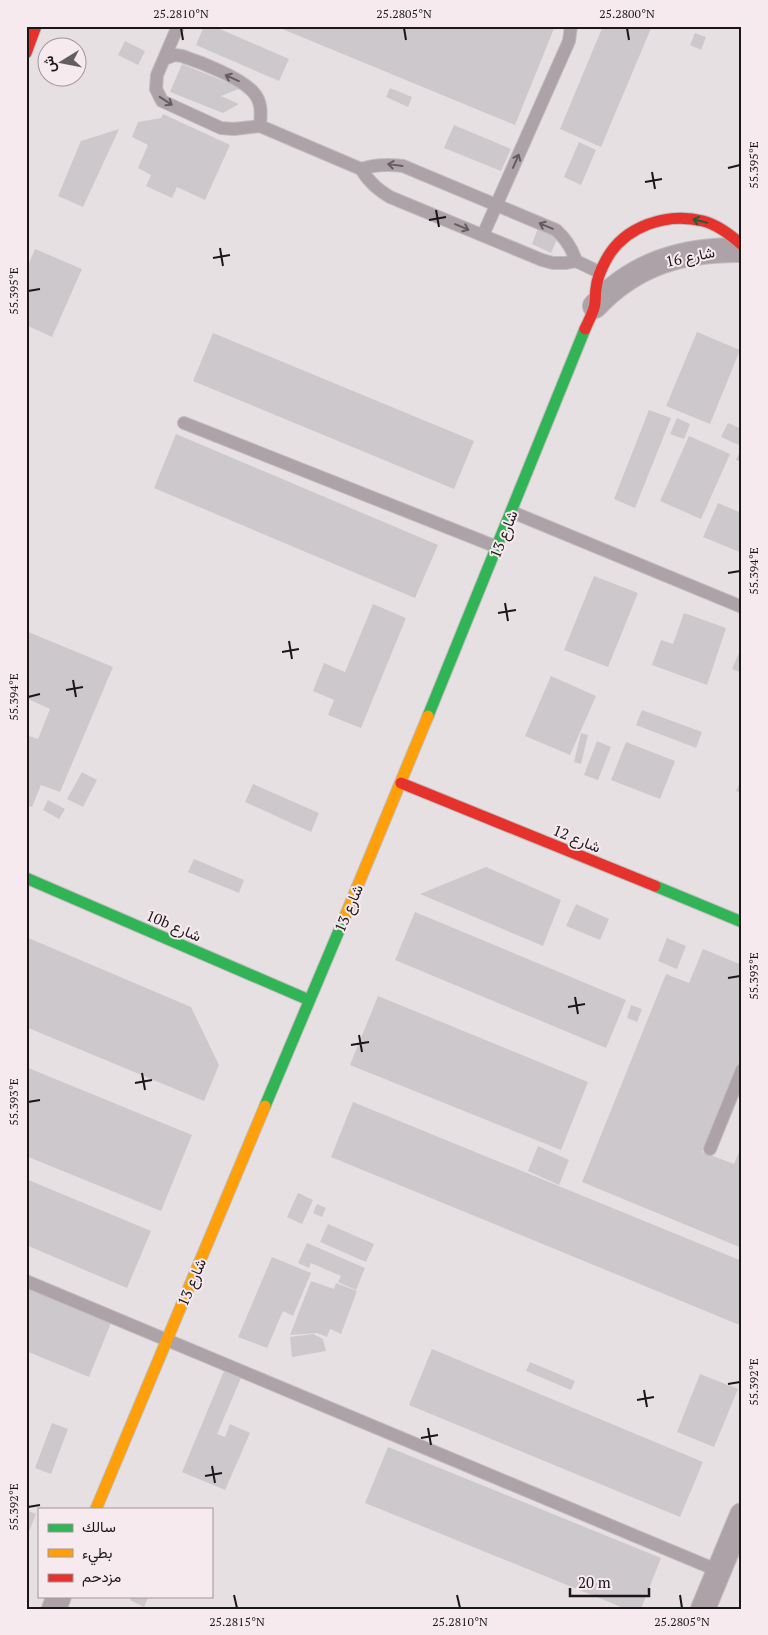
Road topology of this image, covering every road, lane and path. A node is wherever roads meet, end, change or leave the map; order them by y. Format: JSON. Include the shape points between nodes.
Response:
{"nodes":[{"id":1,"x":36,"y":26,"type":"edge"},
{"id":2,"x":178,"y":26,"type":"edge"},
{"id":3,"x":571,"y":26,"type":"edge"},
{"id":4,"x":26,"y":53,"type":"edge"},
{"id":5,"x":164,"y":59,"type":"junction"},
{"id":6,"x":260,"y":126,"type":"junction"},
{"id":7,"x":361,"y":169,"type":"junction"},
{"id":8,"x":497,"y":205,"type":"junction"},
{"id":9,"x":483,"y":236,"type":"junction"},
{"id":10,"x":742,"y":245,"type":"edge"},
{"id":11,"x":742,"y":250,"type":"edge"},
{"id":12,"x":576,"y":261,"type":"junction"},
{"id":13,"x":640,"y":271,"type":"joint"},
{"id":14,"x":600,"y":272,"type":"junction"},
{"id":15,"x":595,"y":306,"type":"junction"},
{"id":16,"x":184,"y":423,"type":"dead end"},
{"id":17,"x":512,"y":512,"type":"junction"},
{"id":18,"x":497,"y":547,"type":"junction"},
{"id":19,"x":742,"y":607,"type":"edge"},
{"id":20,"x":401,"y":783,"type":"junction"},
{"id":21,"x":26,"y":878,"type":"edge"},
{"id":22,"x":742,"y":922,"type":"edge"},
{"id":23,"x":309,"y":1000,"type":"junction"},
{"id":24,"x":742,"y":1070,"type":"edge"},
{"id":25,"x":710,"y":1149,"type":"dead end"},
{"id":26,"x":26,"y":1282,"type":"edge"},
{"id":27,"x":166,"y":1339,"type":"junction"},
{"id":28,"x":96,"y":1508,"type":"edge"},
{"id":29,"x":742,"y":1515,"type":"edge"},
{"id":30,"x":719,"y":1571,"type":"junction"},
{"id":31,"x":703,"y":1609,"type":"edge"}],
"edges":[{"from":1,"to":4,"type":"street"},
{"from":2,"to":5,"type":"lane"},
{"from":8,"to":3,"type":"lane","one_way":true,"via":[[569,41]]},
{"from":6,"to":5,"type":"lane","one_way":true,"via":[[261,109],[255,94],[243,82],[182,56]]},
{"from":5,"to":6,"type":"lane","one_way":true,"via":[[155,82],[162,101],[221,128]]},
{"from":6,"to":7,"type":"lane"},
{"from":8,"to":7,"type":"lane","one_way":true,"via":[[403,166],[374,165]]},
{"from":7,"to":9,"type":"lane","one_way":true,"via":[[378,190],[390,197]]},
{"from":8,"to":9,"type":"lane"},
{"from":12,"to":8,"type":"lane","one_way":true,"via":[[566,238],[556,230]]},
{"from":9,"to":12,"type":"lane","via":[[553,263]]},
{"from":10,"to":14,"type":"street","name":"شارع 16","one_way":true,"via":[[704,221],[676,217],[648,223],[624,238],[608,255]]},
{"from":11,"to":13,"type":"street","name":"شارع 16","via":[[692,252]]},
{"from":12,"to":14,"type":"lane"},
{"from":13,"to":15,"type":"street","name":"شارع 13","via":[[623,280]]},
{"from":14,"to":15,"type":"street","name":"شارع 13"},
{"from":15,"to":17,"type":"street","name":"شارع 13"},
{"from":16,"to":18,"type":"lane"},
{"from":17,"to":18,"type":"street","name":"شارع 13"},
{"from":17,"to":19,"type":"lane"},
{"from":18,"to":20,"type":"street","name":"شارع 13"},
{"from":20,"to":22,"type":"street","name":"شارع 12"},
{"from":20,"to":23,"type":"street","name":"شارع 13"},
{"from":21,"to":23,"type":"street","name":"10b شارع"},
{"from":23,"to":27,"type":"street","name":"شارع 13"},
{"from":24,"to":25,"type":"lane"},
{"from":26,"to":27,"type":"lane"},
{"from":27,"to":28,"type":"street","name":"شارع 13"},
{"from":27,"to":30,"type":"lane"},
{"from":29,"to":30,"type":"street"},
{"from":30,"to":31,"type":"street"}]}
